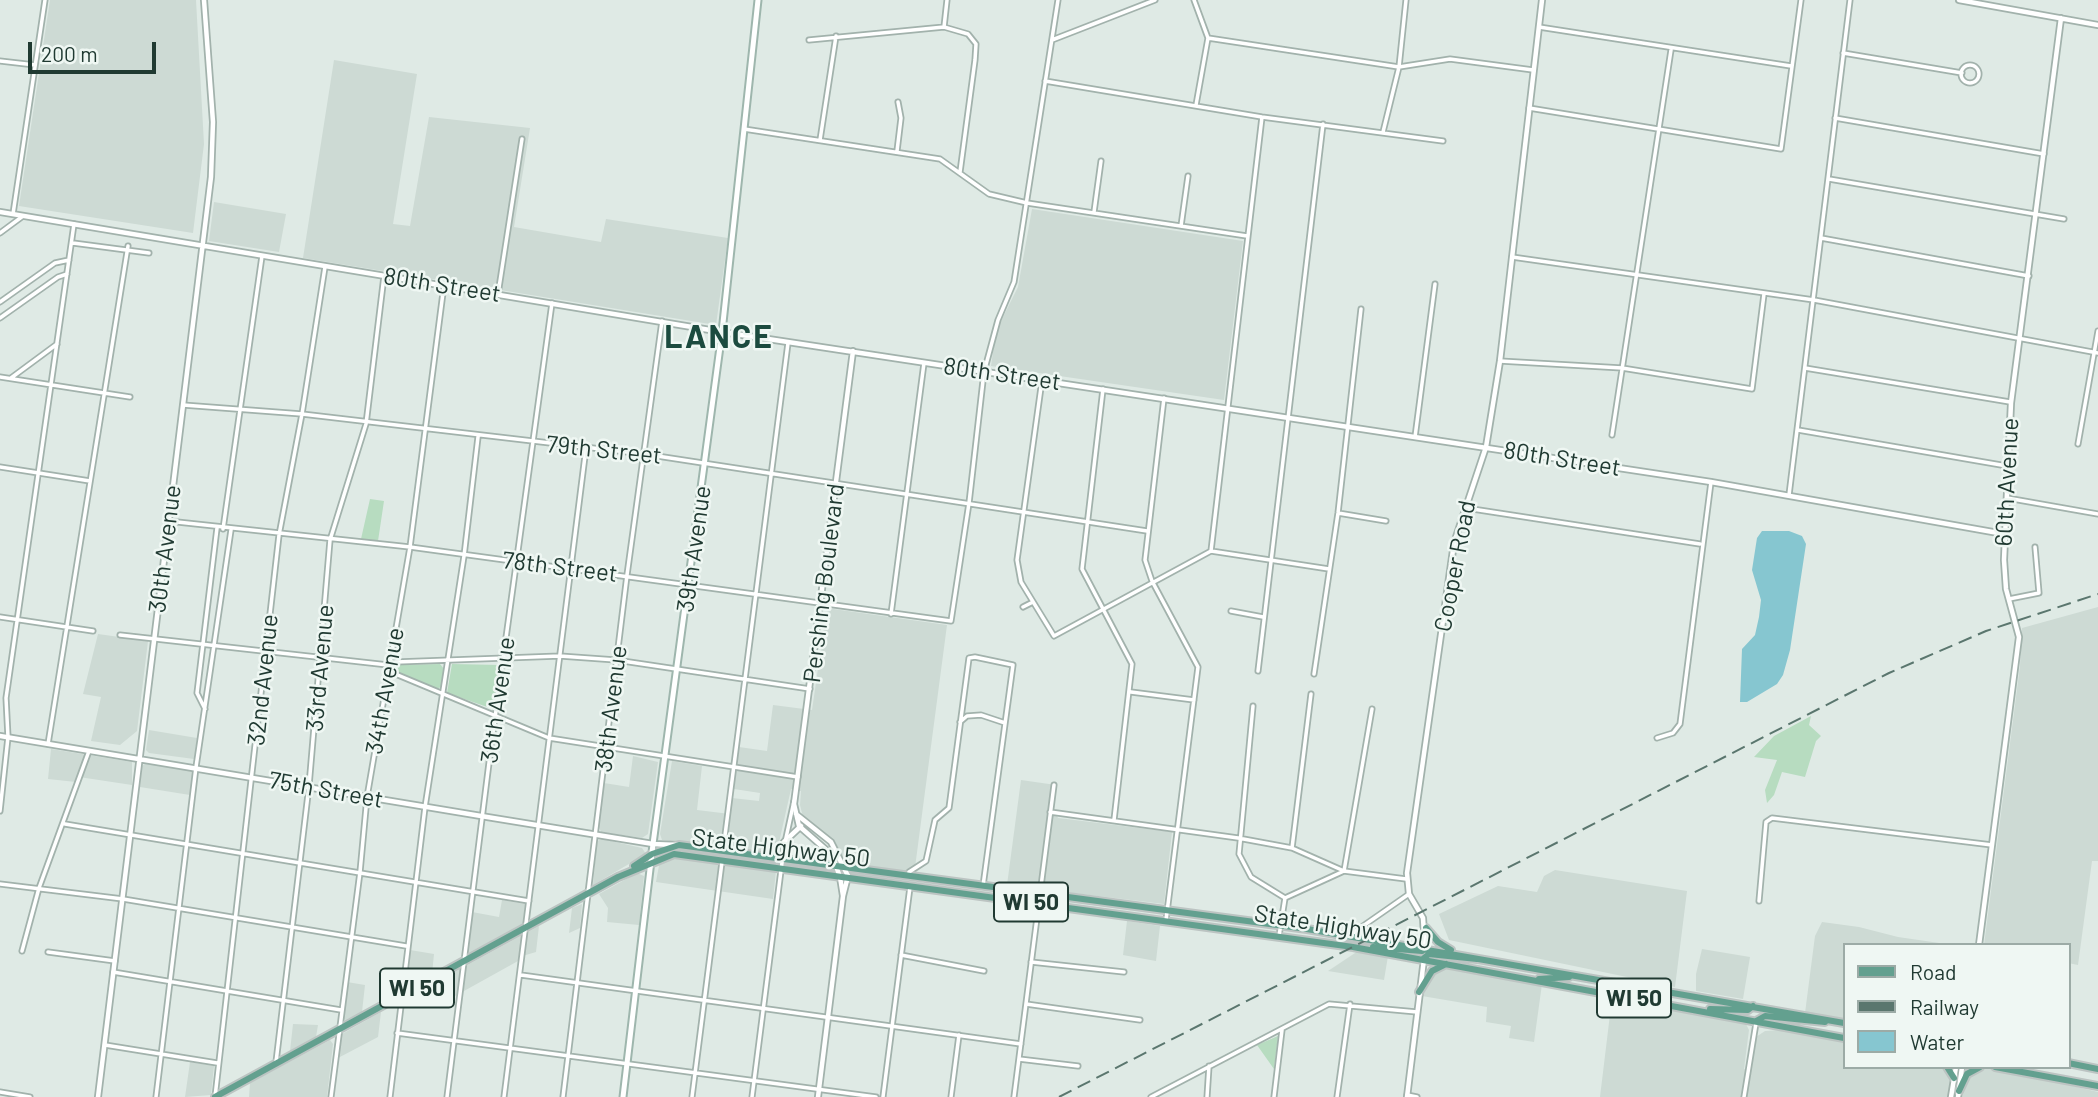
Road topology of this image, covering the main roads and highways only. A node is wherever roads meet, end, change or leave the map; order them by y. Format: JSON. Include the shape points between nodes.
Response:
{"nodes":[{"id":1,"x":758,"y":0,"type":"edge"},
{"id":2,"x":652,"y":858,"type":"junction"},
{"id":3,"x":1426,"y":928,"type":"road end"},
{"id":4,"x":1364,"y":948,"type":"junction"},
{"id":5,"x":1426,"y":948,"type":"junction"},
{"id":6,"x":1455,"y":953,"type":"junction"},
{"id":7,"x":1424,"y":958,"type":"junction"},
{"id":8,"x":1489,"y":959,"type":"junction"},
{"id":9,"x":1448,"y":963,"type":"junction"},
{"id":10,"x":1582,"y":976,"type":"junction"},
{"id":11,"x":1538,"y":980,"type":"junction"},
{"id":12,"x":1419,"y":992,"type":"road end"},
{"id":13,"x":1677,"y":1006,"type":"junction"},
{"id":14,"x":1754,"y":1006,"type":"junction"},
{"id":15,"x":1756,"y":1021,"type":"junction"},
{"id":16,"x":1842,"y":1022,"type":"edge"},
{"id":17,"x":1842,"y":1022,"type":"edge"},
{"id":18,"x":1842,"y":1038,"type":"edge"},
{"id":19,"x":2070,"y":1063,"type":"edge"},
{"id":20,"x":1948,"y":1069,"type":"edge"},
{"id":21,"x":1976,"y":1069,"type":"edge"},
{"id":22,"x":2006,"y":1069,"type":"edge"},
{"id":23,"x":2098,"y":1069,"type":"edge"},
{"id":24,"x":1954,"y":1078,"type":"road end"},
{"id":25,"x":2098,"y":1086,"type":"edge"},
{"id":26,"x":1958,"y":1094,"type":"edge"},
{"id":27,"x":223,"y":1095,"type":"edge"},
{"id":28,"x":215,"y":1097,"type":"edge"},
{"id":29,"x":624,"y":1097,"type":"edge"}],
"edges":[{"from":1,"to":2,"type":"main road","name":"39th Avenue","via":[[706,462]]},
{"from":2,"to":4,"type":"main road","name":"State Highway 50","number":"WI 50","via":[[674,854],[781,867]]},
{"from":2,"to":5,"type":"main road","name":"State Highway 50","number":"WI 50","via":[[679,845]]},
{"from":2,"to":27,"type":"main road","name":"State Highway 50","number":"WI 50"},
{"from":2,"to":29,"type":"main road","name":"39th Avenue"},
{"from":3,"to":6,"type":"main road"},
{"from":4,"to":5,"type":"main road"},
{"from":4,"to":7,"type":"main road","name":"State Highway 50","number":"WI 50"},
{"from":5,"to":6,"type":"main road","name":"State Highway 50","number":"WI 50"},
{"from":6,"to":8,"type":"main road","name":"State Highway 50","number":"WI 50"},
{"from":7,"to":8,"type":"main road","via":[[1429,954]]},
{"from":7,"to":9,"type":"main road","name":"State Highway 50","number":"WI 50"},
{"from":8,"to":10,"type":"main road","name":"State Highway 50","number":"WI 50"},
{"from":9,"to":11,"type":"main road","name":"State Highway 50","number":"WI 50"},
{"from":9,"to":12,"type":"main road","via":[[1432,971]]},
{"from":10,"to":11,"type":"main road"},
{"from":10,"to":14,"type":"main road","name":"State Highway 50","number":"WI 50"},
{"from":11,"to":13,"type":"main road","name":"State Highway 50","number":"WI 50"},
{"from":13,"to":14,"type":"main road","via":[[1738,1011]]},
{"from":13,"to":15,"type":"main road","name":"State Highway 50","number":"WI 50"},
{"from":14,"to":16,"type":"main road","name":"State Highway 50","number":"WI 50"},
{"from":15,"to":17,"type":"main road","via":[[1765,1016],[1806,1023]]},
{"from":15,"to":18,"type":"main road","name":"State Highway 50","number":"WI 50"},
{"from":19,"to":23,"type":"main road"},
{"from":20,"to":24,"type":"main road"},
{"from":21,"to":26,"type":"main road","via":[[1967,1074]]},
{"from":22,"to":25,"type":"main road"},
{"from":27,"to":28,"type":"main road","number":"WI 50"}]}
